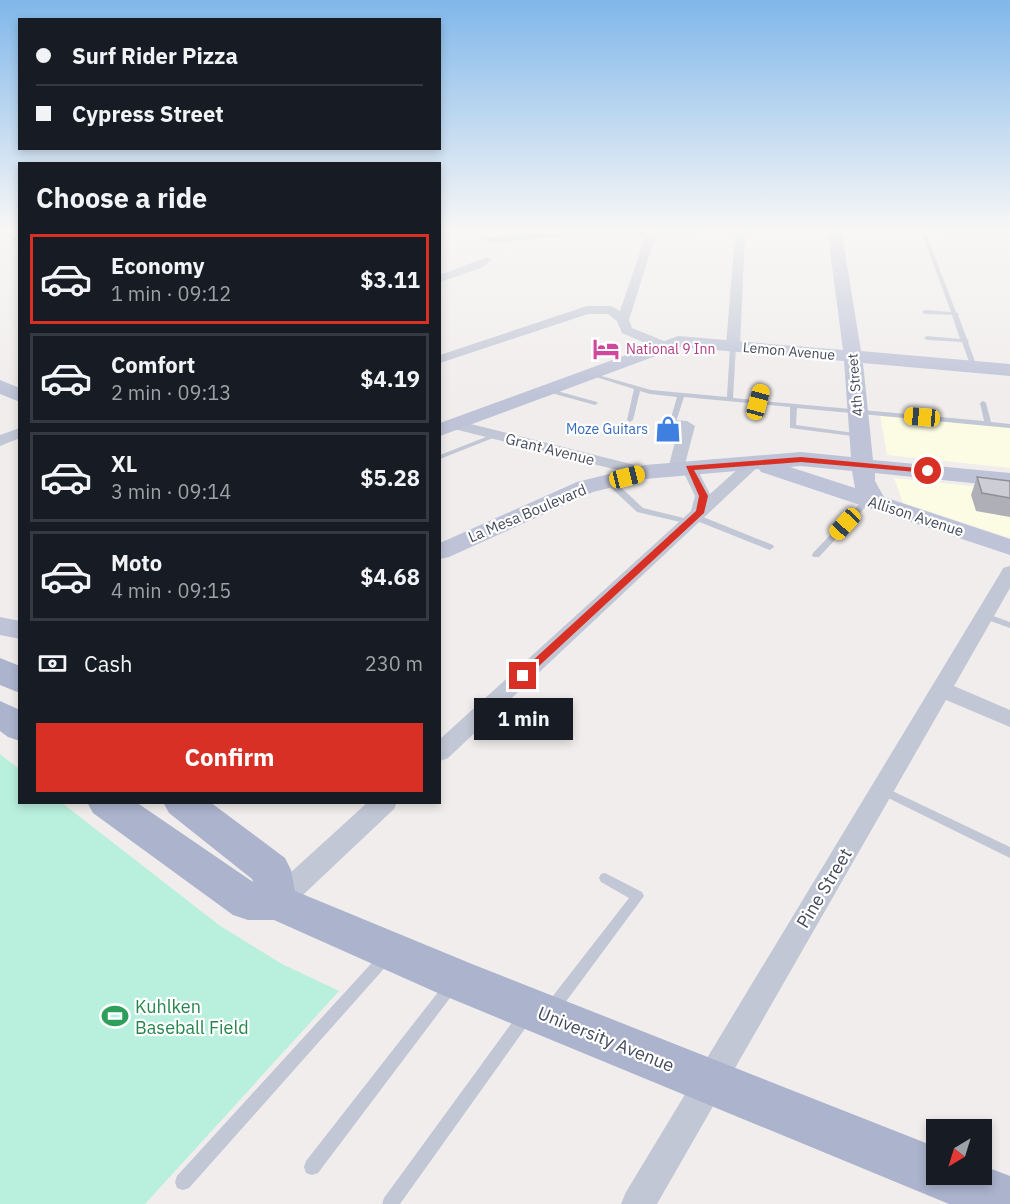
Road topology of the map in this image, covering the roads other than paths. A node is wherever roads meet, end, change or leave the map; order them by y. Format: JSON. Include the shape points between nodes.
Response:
{"nodes":[{"id":1,"x":635,"y":284,"type":"edge"},
{"id":2,"x":739,"y":284,"type":"edge"},
{"id":3,"x":842,"y":284,"type":"edge"},
{"id":4,"x":944,"y":284,"type":"edge"},
{"id":5,"x":925,"y":312,"type":"dead end"},
{"id":6,"x":956,"y":314,"type":"junction"},
{"id":7,"x":623,"y":320,"type":"junction"},
{"id":8,"x":927,"y":338,"type":"dead end"},
{"id":9,"x":966,"y":341,"type":"junction"},
{"id":10,"x":441,"y":344,"type":"edge"},
{"id":11,"x":664,"y":346,"type":"junction"},
{"id":12,"x":733,"y":346,"type":"junction"},
{"id":13,"x":464,"y":351,"type":"junction"},
{"id":14,"x":853,"y":357,"type":"junction"},
{"id":15,"x":441,"y":359,"type":"edge"},
{"id":16,"x":974,"y":367,"type":"junction"},
{"id":17,"x":1010,"y":370,"type":"edge"},
{"id":18,"x":589,"y":374,"type":"junction"},
{"id":19,"x":0,"y":386,"type":"edge"},
{"id":20,"x":638,"y":388,"type":"junction"},
{"id":21,"x":762,"y":388,"type":"dead end"},
{"id":22,"x":546,"y":390,"type":"junction"},
{"id":23,"x":18,"y":395,"type":"edge"},
{"id":24,"x":681,"y":395,"type":"junction"},
{"id":25,"x":730,"y":399,"type":"junction"},
{"id":26,"x":758,"y":402,"type":"junction"},
{"id":27,"x":595,"y":403,"type":"dead end"},
{"id":28,"x":983,"y":403,"type":"dead end"},
{"id":29,"x":794,"y":405,"type":"junction"},
{"id":30,"x":856,"y":411,"type":"junction"},
{"id":31,"x":630,"y":420,"type":"dead end"},
{"id":32,"x":988,"y":424,"type":"junction"},
{"id":33,"x":672,"y":425,"type":"joint"},
{"id":34,"x":1010,"y":426,"type":"edge"},
{"id":35,"x":447,"y":427,"type":"edge"},
{"id":36,"x":18,"y":433,"type":"edge"},
{"id":37,"x":496,"y":435,"type":"junction"},
{"id":38,"x":860,"y":435,"type":"junction"},
{"id":39,"x":0,"y":441,"type":"edge"},
{"id":40,"x":441,"y":457,"type":"edge"},
{"id":41,"x":755,"y":462,"type":"junction"},
{"id":42,"x":864,"y":464,"type":"junction"},
{"id":43,"x":683,"y":469,"type":"junction"},
{"id":44,"x":645,"y":472,"type":"junction"},
{"id":45,"x":1010,"y":480,"type":"edge"},
{"id":46,"x":609,"y":481,"type":"junction"},
{"id":47,"x":872,"y":501,"type":"junction"},
{"id":48,"x":695,"y":517,"type":"junction"},
{"id":49,"x":770,"y":547,"type":"dead end"},
{"id":50,"x":1010,"y":547,"type":"edge"},
{"id":51,"x":441,"y":552,"type":"edge"},
{"id":52,"x":816,"y":555,"type":"dead end"},
{"id":53,"x":1010,"y":572,"type":"edge"},
{"id":54,"x":985,"y":616,"type":"junction"},
{"id":55,"x":1010,"y":625,"type":"edge"},
{"id":56,"x":0,"y":626,"type":"edge"},
{"id":57,"x":18,"y":630,"type":"edge"},
{"id":58,"x":0,"y":669,"type":"edge"},
{"id":59,"x":18,"y":681,"type":"edge"},
{"id":60,"x":942,"y":690,"type":"junction"},
{"id":61,"x":1010,"y":719,"type":"edge"},
{"id":62,"x":441,"y":751,"type":"edge"},
{"id":63,"x":882,"y":790,"type":"junction"},
{"id":64,"x":109,"y":804,"type":"edge"},
{"id":65,"x":185,"y":804,"type":"edge"},
{"id":66,"x":383,"y":804,"type":"edge"},
{"id":67,"x":1010,"y":853,"type":"edge"},
{"id":68,"x":605,"y":878,"type":"dead end"},
{"id":69,"x":277,"y":902,"type":"junction"},
{"id":70,"x":391,"y":951,"type":"junction"},
{"id":71,"x":456,"y":979,"type":"junction"},
{"id":72,"x":539,"y":1012,"type":"junction"},
{"id":73,"x":709,"y":1080,"type":"junction"},
{"id":74,"x":312,"y":1167,"type":"dead end"},
{"id":75,"x":926,"y":1169,"type":"edge"},
{"id":76,"x":183,"y":1182,"type":"dead end"},
{"id":77,"x":965,"y":1185,"type":"edge"},
{"id":78,"x":1010,"y":1203,"type":"edge"},
{"id":79,"x":390,"y":1204,"type":"edge"},
{"id":80,"x":638,"y":1204,"type":"edge"}],
"edges":[{"from":1,"to":7,"type":"street"},
{"from":2,"to":12,"type":"street"},
{"from":3,"to":14,"type":"main road","name":"4th Street"},
{"from":4,"to":6,"type":"lane"},
{"from":5,"to":6,"type":"lane"},
{"from":6,"to":9,"type":"lane"},
{"from":7,"to":11,"type":"street","via":[[626,330]]},
{"from":7,"to":13,"type":"street","via":[[611,310],[592,309]]},
{"from":8,"to":9,"type":"lane"},
{"from":9,"to":16,"type":"lane"},
{"from":10,"to":13,"type":"street"},
{"from":11,"to":12,"type":"main road","name":"Lemon Avenue","via":[[678,341]]},
{"from":11,"to":18,"type":"main road","name":"Lemon Avenue"},
{"from":12,"to":14,"type":"main road","name":"Lemon Avenue"},
{"from":12,"to":25,"type":"lane"},
{"from":13,"to":15,"type":"street"},
{"from":14,"to":16,"type":"main road","name":"Lemon Avenue"},
{"from":14,"to":30,"type":"main road","name":"4th Street"},
{"from":16,"to":17,"type":"main road","name":"Lemon Avenue"},
{"from":18,"to":20,"type":"lane"},
{"from":18,"to":22,"type":"main road","name":"Lemon Avenue"},
{"from":19,"to":23,"type":"main road"},
{"from":20,"to":24,"type":"lane"},
{"from":20,"to":31,"type":"lane"},
{"from":21,"to":26,"type":"lane"},
{"from":22,"to":27,"type":"lane"},
{"from":22,"to":35,"type":"main road","name":"Lemon Avenue"},
{"from":24,"to":25,"type":"lane"},
{"from":24,"to":33,"type":"lane"},
{"from":25,"to":26,"type":"lane"},
{"from":26,"to":29,"type":"lane"},
{"from":28,"to":32,"type":"lane"},
{"from":29,"to":30,"type":"lane"},
{"from":29,"to":38,"type":"lane","via":[[792,427]]},
{"from":30,"to":32,"type":"lane"},
{"from":30,"to":38,"type":"main road","name":"4th Street"},
{"from":32,"to":34,"type":"lane"},
{"from":33,"to":43,"type":"street","via":[[687,426]]},
{"from":35,"to":37,"type":"street","name":"Grant Avenue"},
{"from":36,"to":39,"type":"street"},
{"from":37,"to":40,"type":"lane"},
{"from":37,"to":44,"type":"street","name":"Grant Avenue"},
{"from":38,"to":42,"type":"main road","name":"4th Street"},
{"from":41,"to":42,"type":"main road","name":"La Mesa Boulevard","via":[[801,459]]},
{"from":41,"to":43,"type":"main road","name":"La Mesa Boulevard"},
{"from":41,"to":47,"type":"main road","name":"Allison Avenue"},
{"from":41,"to":48,"type":"street"},
{"from":42,"to":45,"type":"main road","name":"La Mesa Boulevard"},
{"from":42,"to":47,"type":"main road","name":"4th Street","via":[[866,488]]},
{"from":43,"to":44,"type":"main road","name":"La Mesa Boulevard"},
{"from":43,"to":48,"type":"street","via":[[703,496]]},
{"from":44,"to":46,"type":"main road","name":"La Mesa Boulevard"},
{"from":46,"to":48,"type":"lane","via":[[640,510]]},
{"from":46,"to":51,"type":"main road","name":"La Mesa Boulevard","via":[[585,487]]},
{"from":47,"to":50,"type":"main road","name":"Allison Avenue"},
{"from":47,"to":52,"type":"lane"},
{"from":48,"to":49,"type":"lane"},
{"from":48,"to":62,"type":"street"},
{"from":53,"to":54,"type":"street","name":"Pine Street"},
{"from":54,"to":55,"type":"lane"},
{"from":54,"to":60,"type":"street","name":"Pine Street"},
{"from":56,"to":57,"type":"main road"},
{"from":58,"to":59,"type":"main road"},
{"from":60,"to":61,"type":"street"},
{"from":60,"to":63,"type":"street","name":"Pine Street"},
{"from":63,"to":67,"type":"lane"},
{"from":63,"to":73,"type":"street","name":"Pine Street"},
{"from":64,"to":69,"type":"main road","name":"University Avenue","via":[[248,902]]},
{"from":65,"to":69,"type":"main road","via":[[271,870]]},
{"from":66,"to":69,"type":"street"},
{"from":68,"to":72,"type":"lane","via":[[638,896]]},
{"from":69,"to":70,"type":"main road","name":"University Avenue"},
{"from":70,"to":71,"type":"main road","name":"University Avenue"},
{"from":70,"to":76,"type":"lane"},
{"from":71,"to":72,"type":"main road","name":"University Avenue"},
{"from":71,"to":74,"type":"lane"},
{"from":72,"to":73,"type":"main road","name":"University Avenue"},
{"from":72,"to":79,"type":"lane"},
{"from":73,"to":75,"type":"main road","name":"University Avenue"},
{"from":73,"to":80,"type":"street","name":"Pine Street"},
{"from":77,"to":78,"type":"main road","name":"University Avenue"}]}
